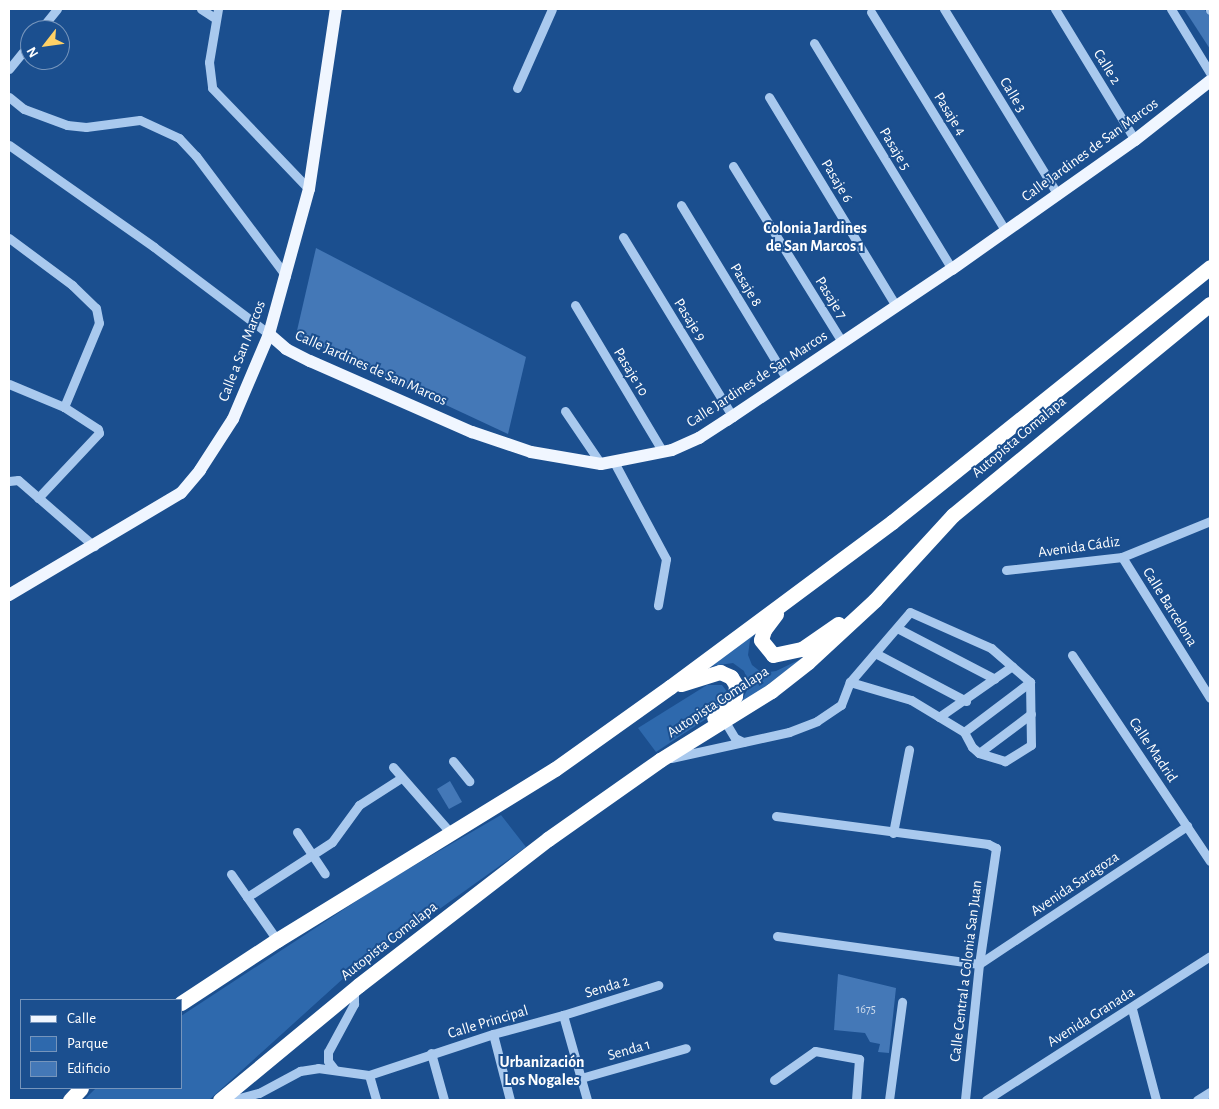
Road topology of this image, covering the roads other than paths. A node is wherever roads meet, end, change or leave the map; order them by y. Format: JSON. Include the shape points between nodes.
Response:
{"nodes":[{"id":1,"x":56,"y":9,"type":"edge"},
{"id":2,"x":201,"y":9,"type":"edge"},
{"id":3,"x":336,"y":9,"type":"edge"},
{"id":4,"x":552,"y":9,"type":"edge"},
{"id":5,"x":944,"y":9,"type":"edge"},
{"id":6,"x":1055,"y":9,"type":"edge"},
{"id":7,"x":1171,"y":9,"type":"edge"},
{"id":8,"x":871,"y":12,"type":"dead end"},
{"id":9,"x":216,"y":13,"type":"edge"},
{"id":10,"x":48,"y":20,"type":"edge"},
{"id":11,"x":814,"y":43,"type":"dead end"},
{"id":12,"x":20,"y":55,"type":"edge"},
{"id":13,"x":9,"y":69,"type":"edge"},
{"id":14,"x":1210,"y":73,"type":"edge"},
{"id":15,"x":1210,"y":81,"type":"edge"},
{"id":16,"x":517,"y":88,"type":"dead end"},
{"id":17,"x":9,"y":97,"type":"edge"},
{"id":18,"x":769,"y":97,"type":"dead end"},
{"id":19,"x":1135,"y":140,"type":"junction"},
{"id":20,"x":9,"y":146,"type":"edge"},
{"id":21,"x":733,"y":166,"type":"dead end"},
{"id":22,"x":310,"y":189,"type":"junction"},
{"id":23,"x":1058,"y":195,"type":"junction"},
{"id":24,"x":681,"y":205,"type":"dead end"},
{"id":25,"x":1005,"y":230,"type":"junction"},
{"id":26,"x":623,"y":237,"type":"dead end"},
{"id":27,"x":9,"y":238,"type":"edge"},
{"id":28,"x":1210,"y":267,"type":"edge"},
{"id":29,"x":952,"y":268,"type":"junction"},
{"id":30,"x":286,"y":276,"type":"junction"},
{"id":31,"x":1210,"y":305,"type":"edge"},
{"id":32,"x":575,"y":306,"type":"dead end"},
{"id":33,"x":896,"y":306,"type":"junction"},
{"id":34,"x":269,"y":334,"type":"junction"},
{"id":35,"x":842,"y":342,"type":"junction"},
{"id":36,"x":787,"y":380,"type":"junction"},
{"id":37,"x":9,"y":384,"type":"edge"},
{"id":38,"x":64,"y":407,"type":"junction"},
{"id":39,"x":565,"y":411,"type":"dead end"},
{"id":40,"x":733,"y":417,"type":"junction"},
{"id":41,"x":663,"y":452,"type":"junction"},
{"id":42,"x":614,"y":462,"type":"junction"},
{"id":43,"x":600,"y":464,"type":"junction"},
{"id":44,"x":9,"y":481,"type":"edge"},
{"id":45,"x":38,"y":498,"type":"junction"},
{"id":46,"x":1210,"y":521,"type":"edge"},
{"id":47,"x":94,"y":546,"type":"junction"},
{"id":48,"x":1122,"y":557,"type":"junction"},
{"id":49,"x":1006,"y":570,"type":"dead end"},
{"id":50,"x":810,"y":583,"type":"junction"},
{"id":51,"x":9,"y":594,"type":"edge"},
{"id":52,"x":875,"y":600,"type":"junction"},
{"id":53,"x":658,"y":605,"type":"dead end"},
{"id":54,"x":897,"y":628,"type":"junction"},
{"id":55,"x":875,"y":653,"type":"junction"},
{"id":56,"x":1072,"y":655,"type":"dead end"},
{"id":57,"x":1012,"y":666,"type":"junction"},
{"id":58,"x":995,"y":679,"type":"junction"},
{"id":59,"x":850,"y":682,"type":"junction"},
{"id":60,"x":1030,"y":682,"type":"junction"},
{"id":61,"x":670,"y":687,"type":"junction"},
{"id":62,"x":1210,"y":698,"type":"edge"},
{"id":63,"x":966,"y":701,"type":"junction"},
{"id":64,"x":1031,"y":714,"type":"junction"},
{"id":65,"x":939,"y":718,"type":"junction"},
{"id":66,"x":724,"y":720,"type":"junction"},
{"id":67,"x":964,"y":732,"type":"junction"},
{"id":68,"x":691,"y":740,"type":"junction"},
{"id":69,"x":742,"y":742,"type":"junction"},
{"id":70,"x":909,"y":750,"type":"dead end"},
{"id":71,"x":979,"y":753,"type":"junction"},
{"id":72,"x":660,"y":760,"type":"junction"},
{"id":73,"x":454,"y":761,"type":"dead end"},
{"id":74,"x":393,"y":767,"type":"dead end"},
{"id":75,"x":401,"y":778,"type":"junction"},
{"id":76,"x":469,"y":781,"type":"dead end"},
{"id":77,"x":776,"y":816,"type":"dead end"},
{"id":78,"x":1186,"y":826,"type":"junction"},
{"id":79,"x":297,"y":832,"type":"dead end"},
{"id":80,"x":450,"y":832,"type":"junction"},
{"id":81,"x":893,"y":833,"type":"junction"},
{"id":82,"x":312,"y":855,"type":"junction"},
{"id":83,"x":1210,"y":862,"type":"edge"},
{"id":84,"x":231,"y":874,"type":"dead end"},
{"id":85,"x":325,"y":874,"type":"dead end"},
{"id":86,"x":247,"y":897,"type":"junction"},
{"id":87,"x":777,"y":936,"type":"dead end"},
{"id":88,"x":277,"y":940,"type":"junction"},
{"id":89,"x":1210,"y":956,"type":"edge"},
{"id":90,"x":979,"y":964,"type":"junction"},
{"id":91,"x":658,"y":985,"type":"dead end"},
{"id":92,"x":354,"y":990,"type":"junction"},
{"id":93,"x":182,"y":1002,"type":"edge"},
{"id":94,"x":902,"y":1002,"type":"dead end"},
{"id":95,"x":1132,"y":1009,"type":"junction"},
{"id":96,"x":563,"y":1014,"type":"junction"},
{"id":97,"x":493,"y":1034,"type":"junction"},
{"id":98,"x":686,"y":1048,"type":"dead end"},
{"id":99,"x":431,"y":1053,"type":"junction"},
{"id":100,"x":335,"y":1070,"type":"junction"},
{"id":101,"x":368,"y":1076,"type":"junction"},
{"id":102,"x":581,"y":1078,"type":"junction"},
{"id":103,"x":774,"y":1080,"type":"dead end"},
{"id":104,"x":80,"y":1089,"type":"edge"},
{"id":105,"x":1210,"y":1092,"type":"edge"},
{"id":106,"x":70,"y":1100,"type":"edge"},
{"id":107,"x":220,"y":1100,"type":"edge"},
{"id":108,"x":232,"y":1100,"type":"edge"},
{"id":109,"x":376,"y":1100,"type":"edge"},
{"id":110,"x":444,"y":1100,"type":"edge"},
{"id":111,"x":510,"y":1100,"type":"edge"},
{"id":112,"x":587,"y":1100,"type":"edge"},
{"id":113,"x":856,"y":1100,"type":"edge"},
{"id":114,"x":889,"y":1100,"type":"edge"},
{"id":115,"x":965,"y":1100,"type":"edge"},
{"id":116,"x":986,"y":1100,"type":"edge"},
{"id":117,"x":1156,"y":1100,"type":"edge"},
{"id":118,"x":1197,"y":1100,"type":"edge"}],
"edges":[{"from":1,"to":10,"type":"street"},
{"from":2,"to":9,"type":"street"},
{"from":3,"to":22,"type":"main road","name":"Calle a San Marcos"},
{"from":4,"to":16,"type":"street"},
{"from":5,"to":23,"type":"street","name":"Calle 3"},
{"from":6,"to":19,"type":"street","name":"Calle 2"},
{"from":7,"to":14,"type":"street"},
{"from":8,"to":25,"type":"street","name":"Pasaje 4"},
{"from":9,"to":22,"type":"street","via":[[209,62],[212,88]]},
{"from":11,"to":29,"type":"street","name":"Pasaje 5"},
{"from":12,"to":13,"type":"street"},
{"from":15,"to":19,"type":"main road","name":"Calle Jardines de San Marcos"},
{"from":17,"to":30,"type":"street","via":[[24,109],[67,125],[140,120],[179,138]]},
{"from":18,"to":33,"type":"street","name":"Pasaje 6"},
{"from":19,"to":23,"type":"main road","name":"Calle Jardines de San Marcos"},
{"from":20,"to":34,"type":"street","via":[[154,247]]},
{"from":21,"to":35,"type":"street","name":"Pasaje 7"},
{"from":22,"to":30,"type":"main road","name":"Calle a San Marcos"},
{"from":23,"to":25,"type":"main road","name":"Calle Jardines de San Marcos"},
{"from":24,"to":36,"type":"street","name":"Pasaje 8"},
{"from":25,"to":29,"type":"main road","name":"Calle Jardines de San Marcos"},
{"from":26,"to":40,"type":"street","name":"Pasaje 9"},
{"from":27,"to":38,"type":"street","via":[[72,285],[96,308],[99,323]]},
{"from":28,"to":50,"type":"highway","name":"Autopista Comalapa","via":[[892,522]]},
{"from":29,"to":33,"type":"main road","name":"Calle Jardines de San Marcos"},
{"from":30,"to":34,"type":"main road","name":"Calle a San Marcos"},
{"from":31,"to":52,"type":"highway","name":"Autopista Comalapa","via":[[953,515]]},
{"from":32,"to":41,"type":"street","name":"Pasaje 10"},
{"from":33,"to":35,"type":"main road","name":"Calle Jardines de San Marcos"},
{"from":34,"to":43,"type":"main road","name":"Calle Jardines de San Marcos","via":[[286,349],[472,432],[531,452]]},
{"from":34,"to":47,"type":"main road","name":"Calle a San Marcos","via":[[233,419],[200,470],[181,493],[166,504]]},
{"from":35,"to":36,"type":"main road","name":"Calle Jardines de San Marcos"},
{"from":36,"to":40,"type":"main road","name":"Calle Jardines de San Marcos"},
{"from":37,"to":38,"type":"street"},
{"from":38,"to":45,"type":"street","via":[[91,422],[99,432]]},
{"from":39,"to":43,"type":"street"},
{"from":40,"to":41,"type":"main road","name":"Calle Jardines de San Marcos","via":[[700,438]]},
{"from":41,"to":42,"type":"main road","name":"Calle Jardines de San Marcos"},
{"from":42,"to":43,"type":"main road","name":"Calle Jardines de San Marcos"},
{"from":42,"to":53,"type":"street","via":[[666,560]]},
{"from":44,"to":45,"type":"street","via":[[18,480]]},
{"from":45,"to":47,"type":"street"},
{"from":46,"to":48,"type":"street","name":"Avenida Cádiz"},
{"from":47,"to":51,"type":"main road","name":"Calle a San Marcos"},
{"from":48,"to":49,"type":"street","name":"Avenida Cádiz"},
{"from":48,"to":62,"type":"street","name":"Calle Barcelona"},
{"from":50,"to":52,"type":"highway","via":[[789,600],[764,630],[762,646],[773,655],[802,649]]},
{"from":50,"to":61,"type":"highway","name":"Autopista Comalapa"},
{"from":52,"to":66,"type":"highway","name":"Autopista Comalapa","via":[[808,662],[771,691]]},
{"from":54,"to":55,"type":"street"},
{"from":54,"to":57,"type":"street","via":[[910,612],[991,648]]},
{"from":54,"to":58,"type":"street"},
{"from":55,"to":59,"type":"street"},
{"from":55,"to":63,"type":"street"},
{"from":56,"to":78,"type":"street","name":"Calle Madrid"},
{"from":57,"to":58,"type":"street"},
{"from":57,"to":60,"type":"street"},
{"from":58,"to":63,"type":"street"},
{"from":59,"to":65,"type":"street","via":[[911,700]]},
{"from":59,"to":69,"type":"street","via":[[842,705],[817,721],[789,732]]},
{"from":60,"to":64,"type":"street"},
{"from":60,"to":67,"type":"street"},
{"from":61,"to":68,"type":"highway","via":[[720,672],[731,677],[736,686],[729,704]]},
{"from":61,"to":80,"type":"highway","name":"Autopista Comalapa","via":[[555,768]]},
{"from":63,"to":65,"type":"street"},
{"from":64,"to":71,"type":"street"},
{"from":64,"to":71,"type":"street","via":[[1030,748],[1005,761]]},
{"from":65,"to":67,"type":"street"},
{"from":66,"to":68,"type":"highway","name":"Autopista Comalapa"},
{"from":66,"to":69,"type":"street","via":[[735,738]]},
{"from":67,"to":71,"type":"street"},
{"from":68,"to":72,"type":"highway","name":"Autopista Comalapa"},
{"from":69,"to":72,"type":"street"},
{"from":70,"to":81,"type":"street"},
{"from":72,"to":92,"type":"highway","name":"Autopista Comalapa","via":[[548,839]]},
{"from":73,"to":76,"type":"street"},
{"from":74,"to":75,"type":"street"},
{"from":75,"to":80,"type":"street"},
{"from":75,"to":82,"type":"street","via":[[357,802],[332,842]]},
{"from":77,"to":81,"type":"street"},
{"from":78,"to":83,"type":"street","name":"Calle Madrid"},
{"from":78,"to":90,"type":"street","name":"Avenida Saragoza"},
{"from":79,"to":82,"type":"street"},
{"from":80,"to":88,"type":"highway","name":"Autopista Comalapa"},
{"from":81,"to":90,"type":"street","name":"Calle Central a Colonia San Juan","via":[[994,846]]},
{"from":82,"to":85,"type":"street"},
{"from":82,"to":86,"type":"street"},
{"from":84,"to":86,"type":"street"},
{"from":86,"to":88,"type":"street"},
{"from":87,"to":90,"type":"street"},
{"from":88,"to":93,"type":"highway","name":"Autopista Comalapa"},
{"from":89,"to":95,"type":"street","name":"Avenida Granada"},
{"from":90,"to":115,"type":"street","name":"Calle Central a Colonia San Juan"},
{"from":91,"to":96,"type":"street","name":"Senda 2"},
{"from":92,"to":100,"type":"street","via":[[354,1004],[328,1052],[328,1061]]},
{"from":92,"to":107,"type":"highway","name":"Autopista Comalapa"},
{"from":94,"to":114,"type":"street"},
{"from":95,"to":116,"type":"street","name":"Avenida Granada"},
{"from":95,"to":117,"type":"street"},
{"from":96,"to":97,"type":"street","name":"Calle Principal"},
{"from":96,"to":102,"type":"street"},
{"from":97,"to":99,"type":"street","name":"Calle Principal"},
{"from":97,"to":111,"type":"street"},
{"from":98,"to":102,"type":"street","name":"Senda 1"},
{"from":99,"to":101,"type":"street","name":"Calle Principal"},
{"from":99,"to":110,"type":"street"},
{"from":100,"to":101,"type":"street"},
{"from":100,"to":108,"type":"street","via":[[300,1071],[259,1093]]},
{"from":101,"to":109,"type":"street"},
{"from":102,"to":112,"type":"street"},
{"from":103,"to":113,"type":"street","via":[[815,1051],[859,1059]]},
{"from":104,"to":106,"type":"highway"},
{"from":105,"to":118,"type":"street"}]}
